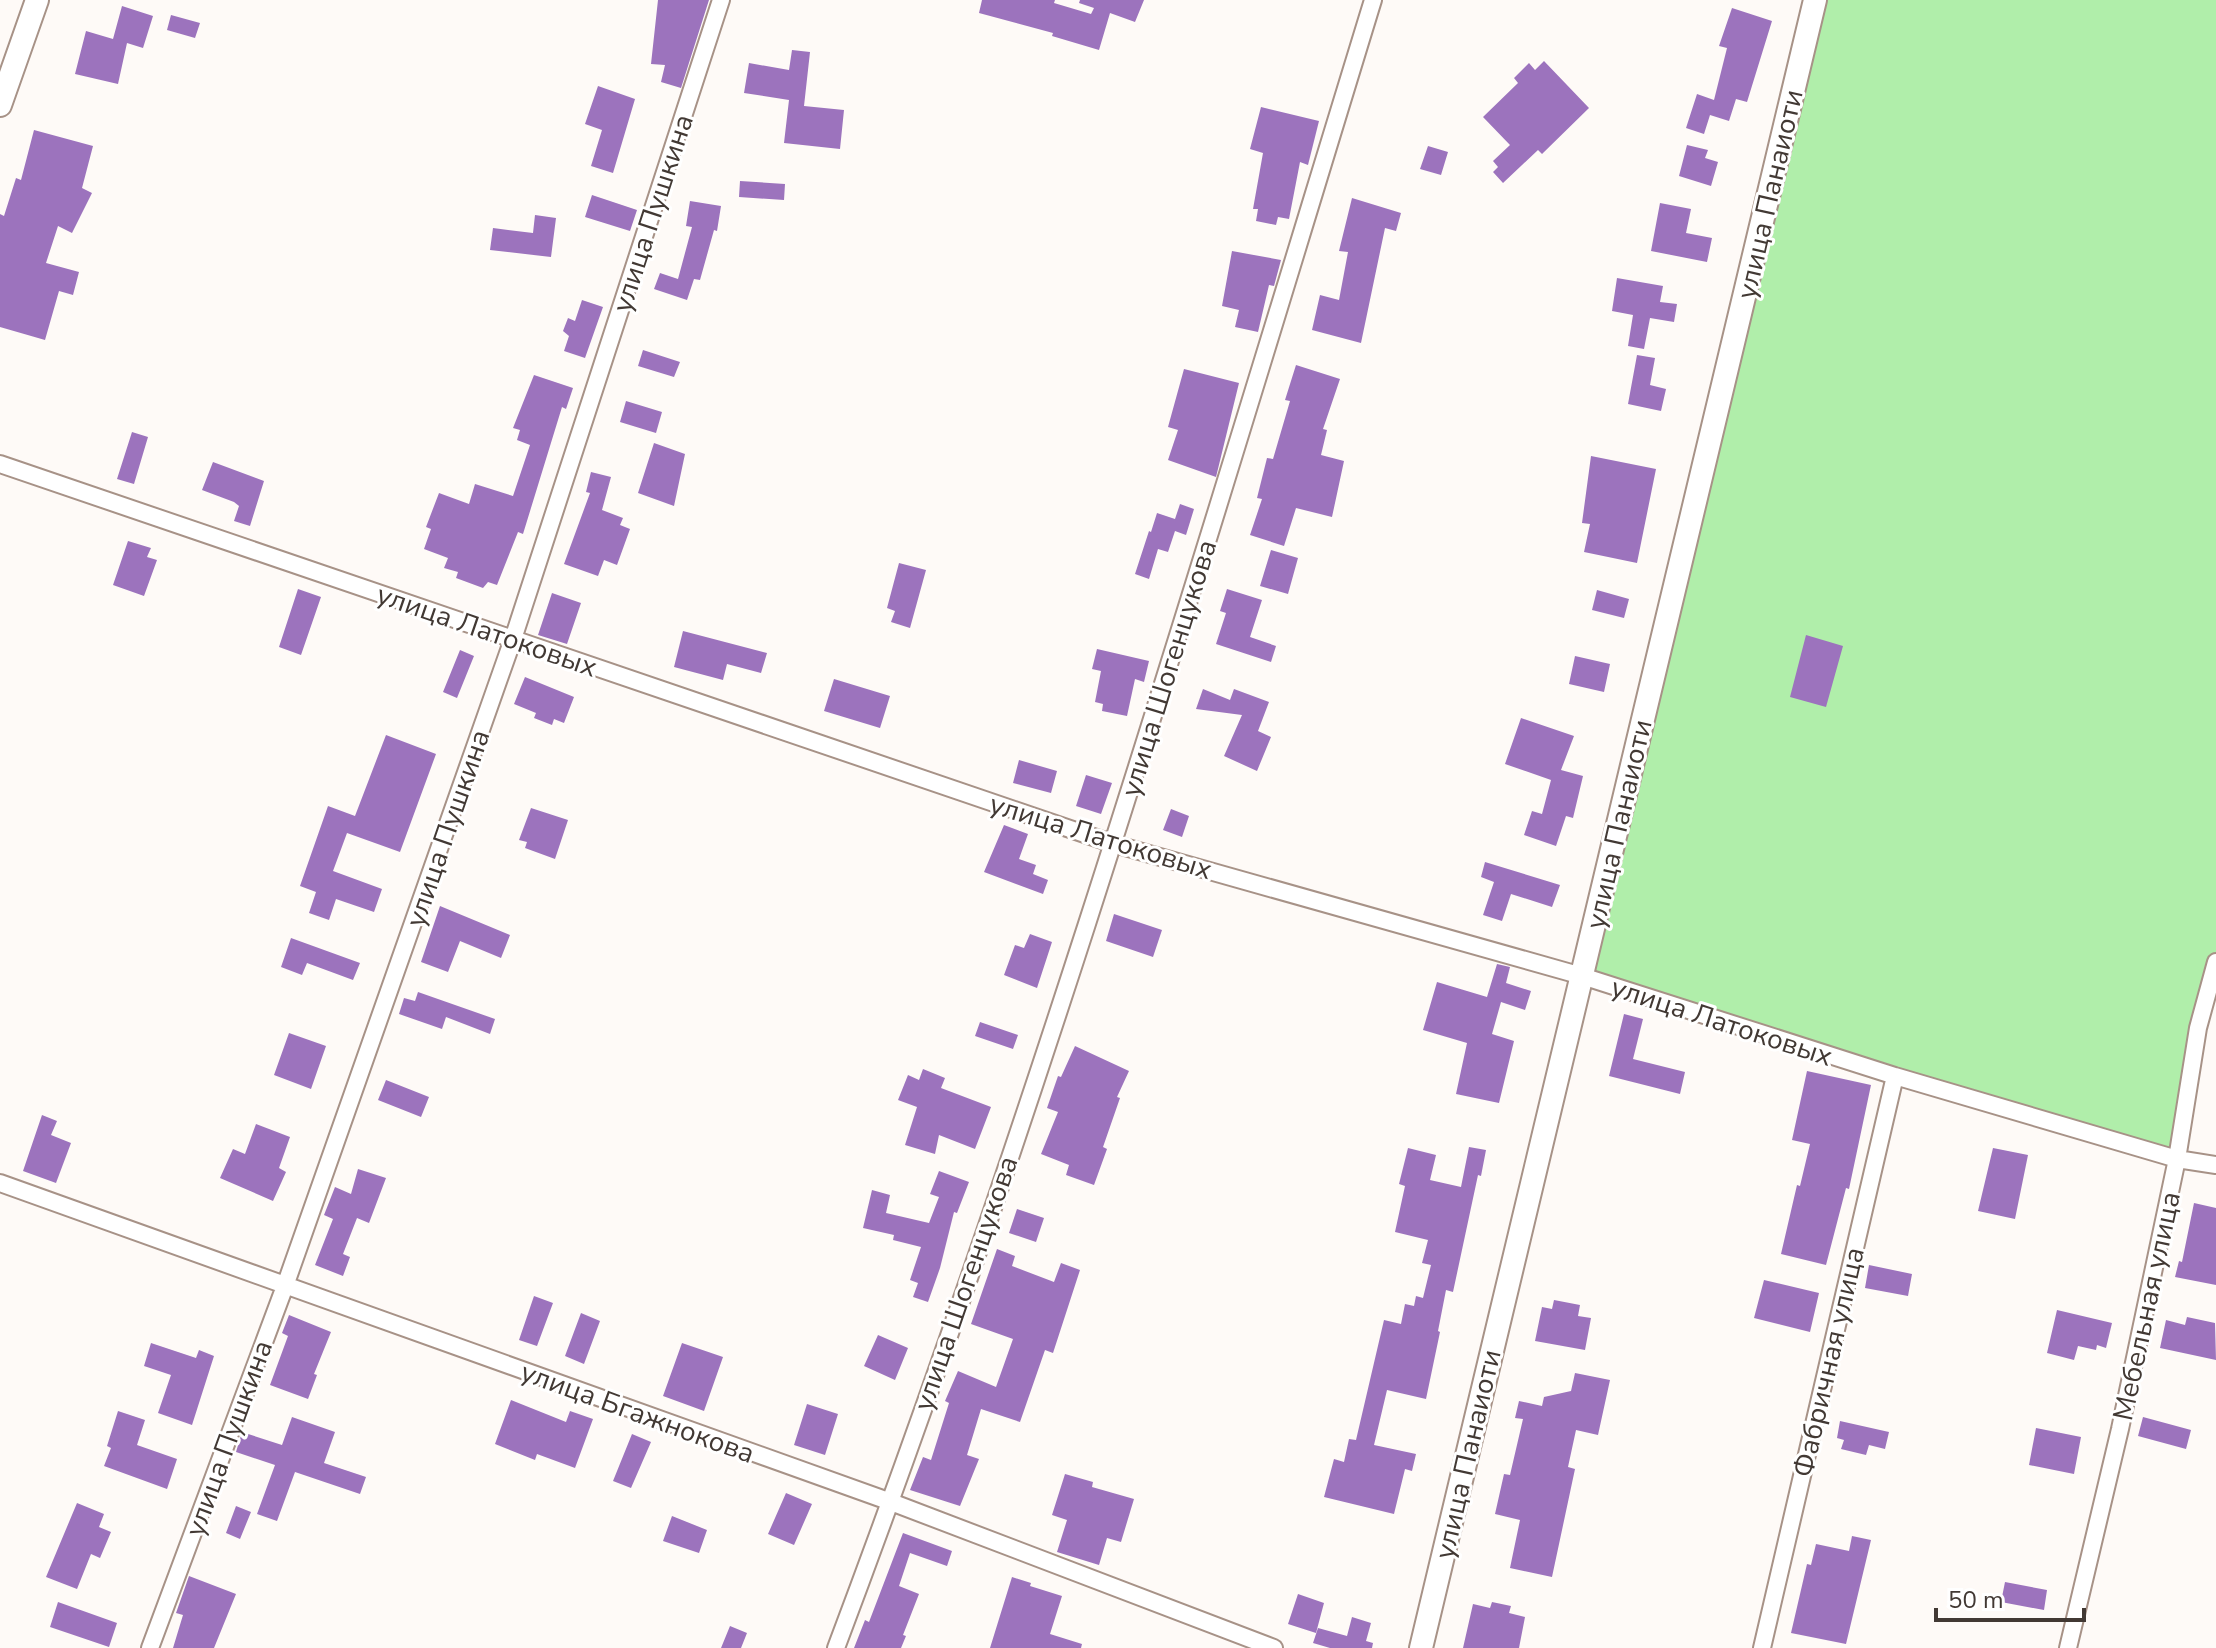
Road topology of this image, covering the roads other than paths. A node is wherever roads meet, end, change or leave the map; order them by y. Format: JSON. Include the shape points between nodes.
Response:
{"nodes":[{"id":1,"x":37,"y":0,"type":"edge"},
{"id":2,"x":721,"y":0,"type":"edge"},
{"id":3,"x":1373,"y":0,"type":"edge"},
{"id":4,"x":1815,"y":0,"type":"edge"},
{"id":5,"x":0,"y":105,"type":"edge"},
{"id":6,"x":0,"y":464,"type":"edge"},
{"id":7,"x":513,"y":639,"type":"junction"},
{"id":8,"x":1114,"y":844,"type":"junction"},
{"id":9,"x":2216,"y":962,"type":"edge"},
{"id":10,"x":1582,"y":976,"type":"junction"},
{"id":11,"x":1895,"y":1076,"type":"junction"},
{"id":12,"x":2177,"y":1159,"type":"junction"},
{"id":13,"x":2216,"y":1165,"type":"edge"},
{"id":14,"x":0,"y":1183,"type":"edge"},
{"id":15,"x":285,"y":1286,"type":"junction"},
{"id":16,"x":891,"y":1502,"type":"junction"},
{"id":17,"x":150,"y":1648,"type":"edge"},
{"id":18,"x":836,"y":1648,"type":"edge"},
{"id":19,"x":1274,"y":1648,"type":"edge"},
{"id":20,"x":1421,"y":1648,"type":"edge"},
{"id":21,"x":1762,"y":1648,"type":"edge"},
{"id":22,"x":2068,"y":1648,"type":"edge"}],
"edges":[{"from":1,"to":5,"type":"street"},
{"from":2,"to":7,"type":"street","name":"улица Пушкина"},
{"from":3,"to":8,"type":"street","name":"улица Шогенцукова"},
{"from":4,"to":10,"type":"street","name":"улица Панаиоти"},
{"from":6,"to":7,"type":"street","name":"улица Латоковых"},
{"from":7,"to":8,"type":"street","name":"улица Латоковых"},
{"from":7,"to":15,"type":"street","name":"улица Пушкина"},
{"from":8,"to":10,"type":"street","name":"улица Латоковых"},
{"from":8,"to":16,"type":"street","name":"улица Шогенцукова"},
{"from":9,"to":12,"type":"street","name":"Мебельная улица","via":[[2198,1028]]},
{"from":10,"to":11,"type":"street","name":"улица Латоковых"},
{"from":10,"to":20,"type":"street","name":"улица Панаиоти"},
{"from":11,"to":12,"type":"street","name":"улица Латоковых"},
{"from":11,"to":21,"type":"street","name":"Фабричная улица"},
{"from":12,"to":13,"type":"street","name":"улица Латоковых"},
{"from":12,"to":22,"type":"street","name":"Мебельная улица"},
{"from":14,"to":15,"type":"street","name":"улица Бгажнокова"},
{"from":15,"to":16,"type":"street","name":"улица Бгажнокова"},
{"from":15,"to":17,"type":"street","name":"улица Пушкина"},
{"from":16,"to":18,"type":"street","name":"улица Шогенцукова"},
{"from":16,"to":19,"type":"street","name":"улица Бгажнокова"}]}
